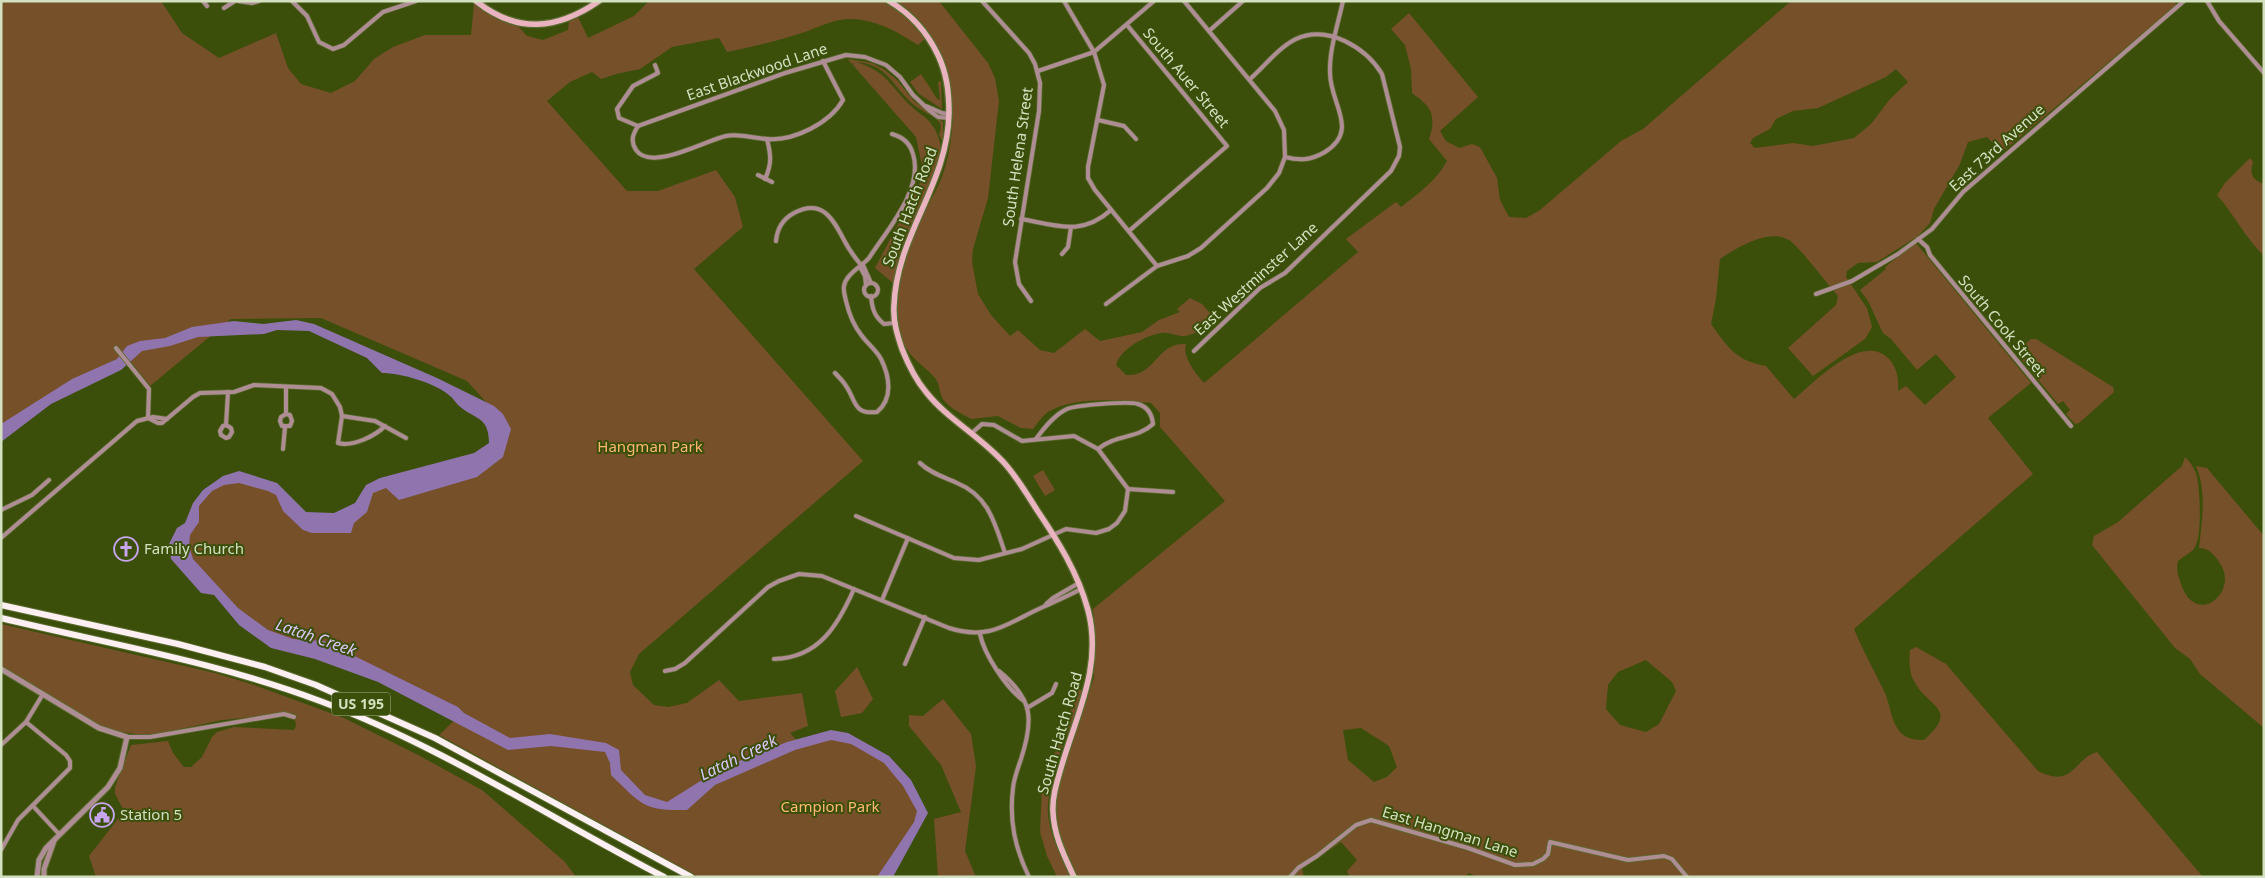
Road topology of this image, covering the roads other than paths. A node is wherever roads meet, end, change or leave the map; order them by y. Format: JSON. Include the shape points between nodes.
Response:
{"nodes":[{"id":1,"x":203,"y":1,"type":"edge"},
{"id":2,"x":236,"y":1,"type":"edge"},
{"id":3,"x":259,"y":1,"type":"edge"},
{"id":4,"x":292,"y":1,"type":"edge"},
{"id":5,"x":416,"y":1,"type":"edge"},
{"id":6,"x":476,"y":1,"type":"edge"},
{"id":7,"x":599,"y":1,"type":"edge"},
{"id":8,"x":889,"y":1,"type":"edge"},
{"id":9,"x":982,"y":1,"type":"edge"},
{"id":10,"x":1064,"y":1,"type":"edge"},
{"id":11,"x":1154,"y":1,"type":"edge"},
{"id":12,"x":1184,"y":1,"type":"edge"},
{"id":13,"x":1243,"y":1,"type":"edge"},
{"id":14,"x":1342,"y":1,"type":"edge"},
{"id":15,"x":2184,"y":1,"type":"edge"},
{"id":16,"x":2207,"y":1,"type":"edge"},
{"id":17,"x":208,"y":6,"type":"dead end"},
{"id":18,"x":224,"y":8,"type":"dead end"},
{"id":19,"x":1127,"y":25,"type":"junction"},
{"id":20,"x":1209,"y":31,"type":"junction"},
{"id":21,"x":1336,"y":38,"type":"junction"},
{"id":22,"x":1094,"y":52,"type":"junction"},
{"id":23,"x":823,"y":61,"type":"junction"},
{"id":24,"x":655,"y":65,"type":"dead end"},
{"id":25,"x":1038,"y":70,"type":"junction"},
{"id":26,"x":2264,"y":73,"type":"edge"},
{"id":27,"x":1250,"y":79,"type":"junction"},
{"id":28,"x":949,"y":116,"type":"junction"},
{"id":29,"x":1098,"y":120,"type":"junction"},
{"id":30,"x":638,"y":126,"type":"junction"},
{"id":31,"x":892,"y":134,"type":"dead end"},
{"id":32,"x":768,"y":139,"type":"junction"},
{"id":33,"x":1136,"y":139,"type":"dead end"},
{"id":34,"x":1285,"y":157,"type":"junction"},
{"id":35,"x":758,"y":176,"type":"dead end"},
{"id":36,"x":765,"y":179,"type":"junction"},
{"id":37,"x":772,"y":182,"type":"dead end"},
{"id":38,"x":1110,"y":210,"type":"junction"},
{"id":39,"x":1020,"y":219,"type":"junction"},
{"id":40,"x":1071,"y":227,"type":"junction"},
{"id":41,"x":1129,"y":231,"type":"junction"},
{"id":42,"x":1918,"y":239,"type":"junction"},
{"id":43,"x":776,"y":241,"type":"dead end"},
{"id":44,"x":1062,"y":254,"type":"dead end"},
{"id":45,"x":862,"y":266,"type":"junction"},
{"id":46,"x":1157,"y":266,"type":"junction"},
{"id":47,"x":868,"y":284,"type":"junction"},
{"id":48,"x":1816,"y":294,"type":"dead end"},
{"id":49,"x":871,"y":296,"type":"junction"},
{"id":50,"x":1032,"y":302,"type":"dead end"},
{"id":51,"x":1106,"y":304,"type":"dead end"},
{"id":52,"x":894,"y":323,"type":"junction"},
{"id":53,"x":116,"y":348,"type":"dead end"},
{"id":54,"x":1194,"y":351,"type":"dead end"},
{"id":55,"x":835,"y":373,"type":"dead end"},
{"id":56,"x":286,"y":386,"type":"junction"},
{"id":57,"x":228,"y":392,"type":"junction"},
{"id":58,"x":286,"y":414,"type":"junction"},
{"id":59,"x":342,"y":416,"type":"junction"},
{"id":60,"x":148,"y":418,"type":"junction"},
{"id":61,"x":226,"y":426,"type":"dead end"},
{"id":62,"x":386,"y":426,"type":"junction"},
{"id":63,"x":2072,"y":426,"type":"dead end"},
{"id":64,"x":285,"y":427,"type":"junction"},
{"id":65,"x":973,"y":432,"type":"junction"},
{"id":66,"x":406,"y":438,"type":"dead end"},
{"id":67,"x":1036,"y":439,"type":"junction"},
{"id":68,"x":283,"y":449,"type":"dead end"},
{"id":69,"x":1098,"y":449,"type":"junction"},
{"id":70,"x":920,"y":463,"type":"dead end"},
{"id":71,"x":1128,"y":489,"type":"junction"},
{"id":72,"x":1173,"y":492,"type":"dead end"},
{"id":73,"x":52,"y":494,"type":"junction"},
{"id":74,"x":1,"y":510,"type":"edge"},
{"id":75,"x":856,"y":516,"type":"dead end"},
{"id":76,"x":1053,"y":535,"type":"junction"},
{"id":77,"x":1,"y":538,"type":"edge"},
{"id":78,"x":908,"y":538,"type":"junction"},
{"id":79,"x":1005,"y":554,"type":"junction"},
{"id":80,"x":1080,"y":586,"type":"junction"},
{"id":81,"x":854,"y":588,"type":"junction"},
{"id":82,"x":882,"y":600,"type":"junction"},
{"id":83,"x":1,"y":605,"type":"edge"},
{"id":84,"x":1,"y":618,"type":"edge"},
{"id":85,"x":925,"y":618,"type":"junction"},
{"id":86,"x":980,"y":634,"type":"junction"},
{"id":87,"x":774,"y":659,"type":"dead end"},
{"id":88,"x":905,"y":664,"type":"dead end"},
{"id":89,"x":1,"y":670,"type":"edge"},
{"id":90,"x":665,"y":671,"type":"dead end"},
{"id":91,"x":1056,"y":684,"type":"dead end"},
{"id":92,"x":43,"y":694,"type":"junction"},
{"id":93,"x":1028,"y":708,"type":"junction"},
{"id":94,"x":294,"y":718,"type":"dead end"},
{"id":95,"x":26,"y":722,"type":"junction"},
{"id":96,"x":127,"y":737,"type":"junction"},
{"id":97,"x":1,"y":745,"type":"edge"},
{"id":98,"x":32,"y":806,"type":"junction"},
{"id":99,"x":59,"y":834,"type":"junction"},
{"id":100,"x":54,"y":840,"type":"junction"},
{"id":101,"x":1,"y":850,"type":"edge"},
{"id":102,"x":37,"y":877,"type":"edge"},
{"id":103,"x":44,"y":877,"type":"edge"},
{"id":104,"x":664,"y":877,"type":"edge"},
{"id":105,"x":691,"y":877,"type":"edge"},
{"id":106,"x":1029,"y":877,"type":"edge"},
{"id":107,"x":1074,"y":877,"type":"edge"},
{"id":108,"x":1290,"y":877,"type":"edge"},
{"id":109,"x":1687,"y":877,"type":"edge"}],
"edges":[{"from":1,"to":17,"type":"street"},
{"from":2,"to":3,"type":"street"},
{"from":2,"to":18,"type":"street"},
{"from":4,"to":5,"type":"street","via":[[307,16],[319,42],[333,48],[344,45],[383,12]]},
{"from":6,"to":7,"type":"main road","via":[[510,21],[538,25],[581,12]]},
{"from":8,"to":28,"type":"main road","name":"South Hatch Road","via":[[918,24],[935,48],[947,79]]},
{"from":9,"to":25,"type":"street","name":"South Helena Street","via":[[1026,50]]},
{"from":10,"to":22,"type":"street"},
{"from":11,"to":19,"type":"street"},
{"from":12,"to":20,"type":"street"},
{"from":13,"to":20,"type":"street"},
{"from":14,"to":21,"type":"street"},
{"from":15,"to":42,"type":"street","name":"East 73rd Avenue","via":[[1963,192],[1932,229]]},
{"from":16,"to":26,"type":"street","via":[[2219,21]]},
{"from":19,"to":22,"type":"street"},
{"from":19,"to":41,"type":"street","name":"South Auer Street","via":[[1226,146]]},
{"from":20,"to":27,"type":"street"},
{"from":21,"to":27,"type":"street","via":[[1310,35],[1295,40]]},
{"from":21,"to":34,"type":"street","via":[[1330,72],[1343,135],[1336,145],[1309,159]]},
{"from":21,"to":54,"type":"street","name":"East Westminster Lane","via":[[1364,54],[1382,74],[1399,137],[1399,156],[1391,171],[1341,216],[1309,251],[1260,288]]},
{"from":22,"to":25,"type":"street"},
{"from":22,"to":29,"type":"street","via":[[1104,85]]},
{"from":23,"to":28,"type":"street","name":"East Blackwood Lane","via":[[846,55],[877,61],[894,71],[913,96],[926,106]]},
{"from":23,"to":30,"type":"street","name":"East Blackwood Lane"},
{"from":23,"to":32,"type":"street","via":[[843,102],[808,130],[791,137]]},
{"from":24,"to":30,"type":"street","via":[[658,73],[633,86],[617,109],[619,118]]},
{"from":25,"to":39,"type":"street","name":"South Helena Street","via":[[1038,111]]},
{"from":27,"to":34,"type":"street","via":[[1283,124]]},
{"from":28,"to":52,"type":"main road","name":"South Hatch Road","via":[[946,148],[939,171],[901,259]]},
{"from":29,"to":33,"type":"street","via":[[1124,126]]},
{"from":29,"to":38,"type":"street","via":[[1088,175]]},
{"from":30,"to":32,"type":"street","via":[[632,143],[640,155],[648,158],[730,135]]},
{"from":31,"to":45,"type":"street","via":[[901,136],[912,150],[916,174],[913,188]]},
{"from":32,"to":36,"type":"street","via":[[772,158]]},
{"from":34,"to":46,"type":"street","via":[[1280,172],[1267,188],[1201,248]]},
{"from":35,"to":36,"type":"street"},
{"from":36,"to":37,"type":"street"},
{"from":38,"to":40,"type":"street","via":[[1095,223]]},
{"from":38,"to":41,"type":"street"},
{"from":39,"to":40,"type":"street"},
{"from":39,"to":50,"type":"street","name":"South Helena Street","via":[[1016,274]]},
{"from":40,"to":44,"type":"street","via":[[1068,247]]},
{"from":41,"to":46,"type":"street"},
{"from":42,"to":48,"type":"street","name":"East 73rd Avenue","via":[[1867,274]]},
{"from":42,"to":63,"type":"street","name":"South Cook Street"},
{"from":43,"to":45,"type":"street","via":[[777,230],[792,214],[812,208],[832,218]]},
{"from":45,"to":47,"type":"street"},
{"from":45,"to":55,"type":"street","via":[[849,276],[844,292],[855,326],[875,349],[886,371],[886,402],[877,412],[862,411]]},
{"from":46,"to":51,"type":"street"},
{"from":47,"to":49,"type":"street","via":[[865,293]]},
{"from":47,"to":49,"type":"street","via":[[876,286],[877,290]]},
{"from":49,"to":52,"type":"street","via":[[877,318],[884,324]]},
{"from":52,"to":65,"type":"main road","name":"South Hatch Road","via":[[909,365],[925,392]]},
{"from":53,"to":60,"type":"street","via":[[149,389]]},
{"from":56,"to":57,"type":"street","via":[[254,385]]},
{"from":56,"to":58,"type":"street"},
{"from":56,"to":59,"type":"street","via":[[327,391],[338,402]]},
{"from":57,"to":60,"type":"street","via":[[196,394],[164,423],[158,424]]},
{"from":57,"to":61,"type":"street"},
{"from":58,"to":64,"type":"street","via":[[280,421]]},
{"from":58,"to":64,"type":"street","via":[[292,420],[290,426]]},
{"from":59,"to":62,"type":"street","via":[[376,421]]},
{"from":59,"to":62,"type":"street","via":[[338,443],[345,445],[377,434]]},
{"from":60,"to":73,"type":"street","via":[[136,421]]},
{"from":62,"to":66,"type":"street"},
{"from":64,"to":68,"type":"street"},
{"from":65,"to":67,"type":"street","via":[[982,424],[994,425],[1022,440]]},
{"from":65,"to":76,"type":"main road","name":"South Hatch Road","via":[[1006,465]]},
{"from":67,"to":69,"type":"street","via":[[1074,436]]},
{"from":67,"to":69,"type":"street","via":[[1058,415],[1078,406],[1137,404],[1148,409],[1154,424],[1145,432],[1122,436]]},
{"from":69,"to":71,"type":"street"},
{"from":70,"to":79,"type":"street","via":[[979,496],[992,514]]},
{"from":71,"to":72,"type":"street"},
{"from":71,"to":76,"type":"street","via":[[1125,511],[1109,529],[1096,533],[1066,529]]},
{"from":73,"to":74,"type":"street","via":[[46,483],[32,495]]},
{"from":73,"to":77,"type":"street"},
{"from":75,"to":78,"type":"street"},
{"from":76,"to":79,"type":"street"},
{"from":76,"to":80,"type":"main road","name":"South Hatch Road"},
{"from":78,"to":79,"type":"street","via":[[954,558],[979,560]]},
{"from":78,"to":82,"type":"street"},
{"from":80,"to":86,"type":"street","via":[[1000,629]]},
{"from":80,"to":107,"type":"main road","name":"South Hatch Road","via":[[1090,619],[1093,661],[1088,690],[1064,755],[1053,803],[1057,840]]},
{"from":81,"to":82,"type":"street"},
{"from":81,"to":87,"type":"street","via":[[841,619],[827,635],[812,647],[788,658]]},
{"from":81,"to":90,"type":"street","via":[[822,576],[799,574],[779,581],[757,596],[686,663]]},
{"from":82,"to":85,"type":"street"},
{"from":83,"to":105,"type":"highway","number":"US 195","via":[[178,644],[316,685],[435,738]]},
{"from":84,"to":104,"type":"highway","number":"US 195","via":[[218,668],[321,701],[364,718],[470,771]]},
{"from":85,"to":86,"type":"street","via":[[964,633]]},
{"from":85,"to":88,"type":"street"},
{"from":86,"to":93,"type":"street","via":[[982,647]]},
{"from":89,"to":92,"type":"street"},
{"from":91,"to":93,"type":"street","via":[[1052,693]]},
{"from":92,"to":95,"type":"street"},
{"from":92,"to":96,"type":"street","via":[[99,728]]},
{"from":93,"to":106,"type":"street","via":[[1030,726],[1013,786],[1011,814],[1014,839]]},
{"from":94,"to":96,"type":"street","via":[[284,714],[150,737]]},
{"from":95,"to":97,"type":"street"},
{"from":95,"to":98,"type":"street","via":[[70,761],[70,768],[65,774]]},
{"from":96,"to":99,"type":"street","via":[[120,768],[108,787]]},
{"from":98,"to":99,"type":"street"},
{"from":98,"to":101,"type":"street","via":[[18,820]]},
{"from":99,"to":100,"type":"street"},
{"from":100,"to":102,"type":"street","via":[[39,860]]},
{"from":100,"to":103,"type":"street"},
{"from":108,"to":109,"type":"street","name":"East Hangman Lane","via":[[1356,825],[1371,820],[1515,865],[1533,864],[1543,859],[1548,854],[1550,842],[1628,860],[1664,856]]}]}
